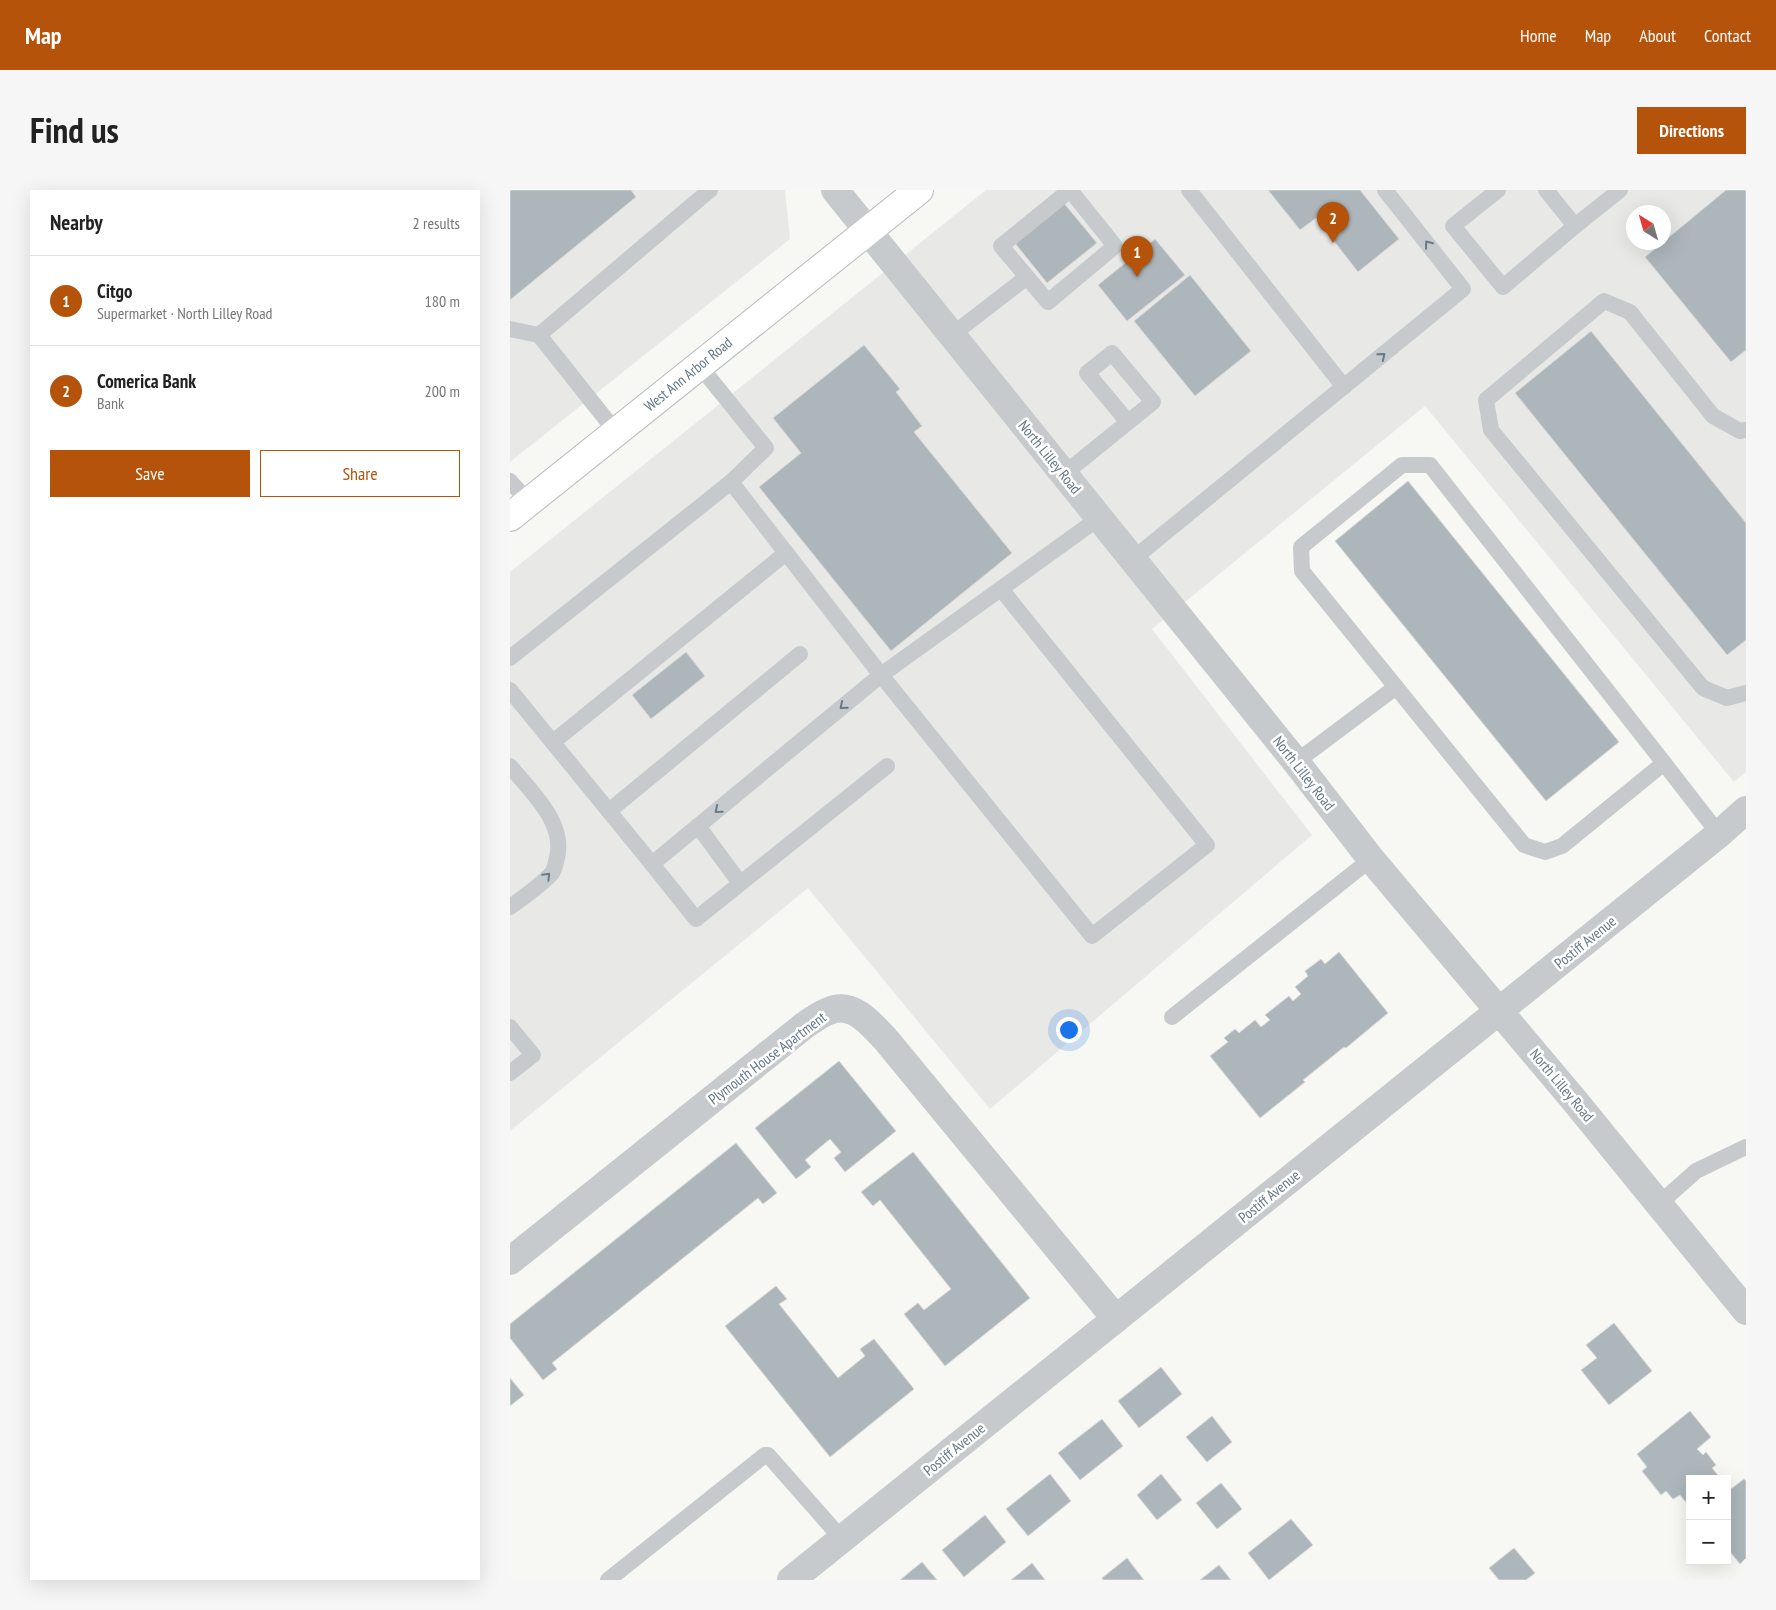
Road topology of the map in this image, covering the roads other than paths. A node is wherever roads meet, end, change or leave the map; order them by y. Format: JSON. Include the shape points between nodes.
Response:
{"nodes":[{"id":1,"x":710,"y":190,"type":"edge"},
{"id":2,"x":835,"y":190,"type":"edge"},
{"id":3,"x":919,"y":190,"type":"edge"},
{"id":4,"x":1070,"y":190,"type":"edge"},
{"id":5,"x":1189,"y":190,"type":"edge"},
{"id":6,"x":1385,"y":190,"type":"edge"},
{"id":7,"x":1498,"y":190,"type":"edge"},
{"id":8,"x":1546,"y":190,"type":"edge"},
{"id":9,"x":1620,"y":190,"type":"edge"},
{"id":10,"x":1575,"y":226,"type":"junction"},
{"id":11,"x":867,"y":232,"type":"junction"},
{"id":12,"x":1027,"y":277,"type":"junction"},
{"id":13,"x":510,"y":329,"type":"edge"},
{"id":14,"x":539,"y":335,"type":"junction"},
{"id":15,"x":952,"y":335,"type":"junction"},
{"id":16,"x":699,"y":366,"type":"junction"},
{"id":17,"x":1344,"y":387,"type":"junction"},
{"id":18,"x":1128,"y":422,"type":"dead end"},
{"id":19,"x":1746,"y":430,"type":"edge"},
{"id":20,"x":616,"y":432,"type":"junction"},
{"id":21,"x":1064,"y":474,"type":"junction"},
{"id":22,"x":510,"y":481,"type":"edge"},
{"id":23,"x":731,"y":482,"type":"junction"},
{"id":24,"x":520,"y":510,"type":"edge"},
{"id":25,"x":1099,"y":518,"type":"junction"},
{"id":26,"x":786,"y":553,"type":"junction"},
{"id":27,"x":1133,"y":559,"type":"junction"},
{"id":28,"x":1001,"y":588,"type":"junction"},
{"id":29,"x":800,"y":654,"type":"dead end"},
{"id":30,"x":510,"y":658,"type":"edge"},
{"id":31,"x":881,"y":675,"type":"junction"},
{"id":32,"x":1396,"y":687,"type":"junction"},
{"id":33,"x":510,"y":690,"type":"edge"},
{"id":34,"x":1746,"y":693,"type":"edge"},
{"id":35,"x":552,"y":742,"type":"junction"},
{"id":36,"x":1296,"y":762,"type":"junction"},
{"id":37,"x":1664,"y":763,"type":"junction"},
{"id":38,"x":510,"y":766,"type":"edge"},
{"id":39,"x":887,"y":766,"type":"dead end"},
{"id":40,"x":1746,"y":810,"type":"edge"},
{"id":41,"x":609,"y":811,"type":"junction"},
{"id":42,"x":698,"y":826,"type":"junction"},
{"id":43,"x":1719,"y":834,"type":"junction"},
{"id":44,"x":1370,"y":859,"type":"junction"},
{"id":45,"x":652,"y":864,"type":"junction"},
{"id":46,"x":740,"y":883,"type":"junction"},
{"id":47,"x":510,"y":907,"type":"edge"},
{"id":48,"x":1499,"y":1011,"type":"junction"},
{"id":49,"x":1172,"y":1017,"type":"dead end"},
{"id":50,"x":510,"y":1027,"type":"edge"},
{"id":51,"x":510,"y":1073,"type":"edge"},
{"id":52,"x":1746,"y":1147,"type":"edge"},
{"id":53,"x":1659,"y":1204,"type":"junction"},
{"id":54,"x":510,"y":1261,"type":"edge"},
{"id":55,"x":1746,"y":1311,"type":"edge"},
{"id":56,"x":1116,"y":1319,"type":"junction"},
{"id":57,"x":842,"y":1539,"type":"junction"},
{"id":58,"x":608,"y":1580,"type":"edge"},
{"id":59,"x":791,"y":1580,"type":"edge"}],
"edges":[{"from":1,"to":14,"type":"lane"},
{"from":2,"to":11,"type":"street","name":"North Lilley Road"},
{"from":3,"to":11,"type":"main road","name":"West Ann Arbor Road"},
{"from":4,"to":12,"type":"lane","via":[[1001,246]]},
{"from":4,"to":12,"type":"lane","via":[[1116,246],[1048,302]]},
{"from":5,"to":17,"type":"lane"},
{"from":17,"to":6,"type":"lane","one_way":true,"via":[[1463,289]]},
{"from":7,"to":10,"type":"lane","via":[[1454,226],[1503,287]]},
{"from":8,"to":10,"type":"lane"},
{"from":9,"to":10,"type":"lane"},
{"from":11,"to":15,"type":"street","name":"North Lilley Road"},
{"from":11,"to":16,"type":"main road","name":"West Ann Arbor Road"},
{"from":12,"to":15,"type":"lane"},
{"from":13,"to":14,"type":"lane"},
{"from":14,"to":20,"type":"lane"},
{"from":15,"to":21,"type":"street","name":"North Lilley Road"},
{"from":16,"to":20,"type":"main road","name":"West Ann Arbor Road"},
{"from":16,"to":23,"type":"lane","via":[[766,448]]},
{"from":17,"to":27,"type":"lane"},
{"from":18,"to":21,"type":"lane"},
{"from":19,"to":34,"type":"lane","via":[[1740,431],[1713,416],[1630,312],[1604,301],[1486,400],[1491,430],[1703,688],[1727,698]]},
{"from":20,"to":24,"type":"main road","name":"West Ann Arbor Road"},
{"from":21,"to":25,"type":"street","name":"North Lilley Road"},
{"from":22,"to":24,"type":"lane"},
{"from":23,"to":26,"type":"lane"},
{"from":23,"to":30,"type":"lane"},
{"from":25,"to":27,"type":"street","name":"North Lilley Road"},
{"from":25,"to":28,"type":"lane"},
{"from":26,"to":31,"type":"lane"},
{"from":26,"to":35,"type":"lane"},
{"from":27,"to":36,"type":"street","name":"North Lilley Road"},
{"from":28,"to":31,"type":"lane"},
{"from":28,"to":31,"type":"lane","via":[[1208,845],[1092,936]]},
{"from":29,"to":41,"type":"lane"},
{"from":31,"to":42,"type":"lane","one_way":true},
{"from":32,"to":36,"type":"lane"},
{"from":32,"to":37,"type":"lane","via":[[1524,845],[1545,852],[1562,846]]},
{"from":32,"to":37,"type":"lane","via":[[1302,570],[1301,546],[1402,464],[1430,465]]},
{"from":33,"to":35,"type":"lane"},
{"from":35,"to":41,"type":"lane"},
{"from":36,"to":44,"type":"street","name":"North Lilley Road"},
{"from":37,"to":43,"type":"lane"},
{"from":47,"to":38,"type":"lane","one_way":true,"via":[[553,871],[559,852],[557,832],[549,814]]},
{"from":39,"to":46,"type":"lane"},
{"from":40,"to":43,"type":"street","name":"Postiff Avenue"},
{"from":41,"to":45,"type":"lane"},
{"from":42,"to":45,"type":"lane"},
{"from":42,"to":46,"type":"lane"},
{"from":43,"to":48,"type":"street","name":"Postiff Avenue"},
{"from":44,"to":48,"type":"street","name":"North Lilley Road"},
{"from":44,"to":49,"type":"lane"},
{"from":45,"to":46,"type":"lane","via":[[696,919]]},
{"from":48,"to":53,"type":"street","name":"North Lilley Road"},
{"from":48,"to":56,"type":"street","name":"Postiff Avenue"},
{"from":50,"to":51,"type":"lane","via":[[533,1055]]},
{"from":52,"to":53,"type":"lane","via":[[1696,1171]]},
{"from":53,"to":55,"type":"street","name":"North Lilley Road"},
{"from":54,"to":56,"type":"street","name":"Plymouth House Apartment","via":[[805,1025],[830,1010],[848,1009],[866,1018],[887,1041]]},
{"from":56,"to":57,"type":"street","name":"Postiff Avenue"},
{"from":57,"to":58,"type":"lane","via":[[765,1455]]},
{"from":57,"to":59,"type":"street","name":"Postiff Avenue"}]}
